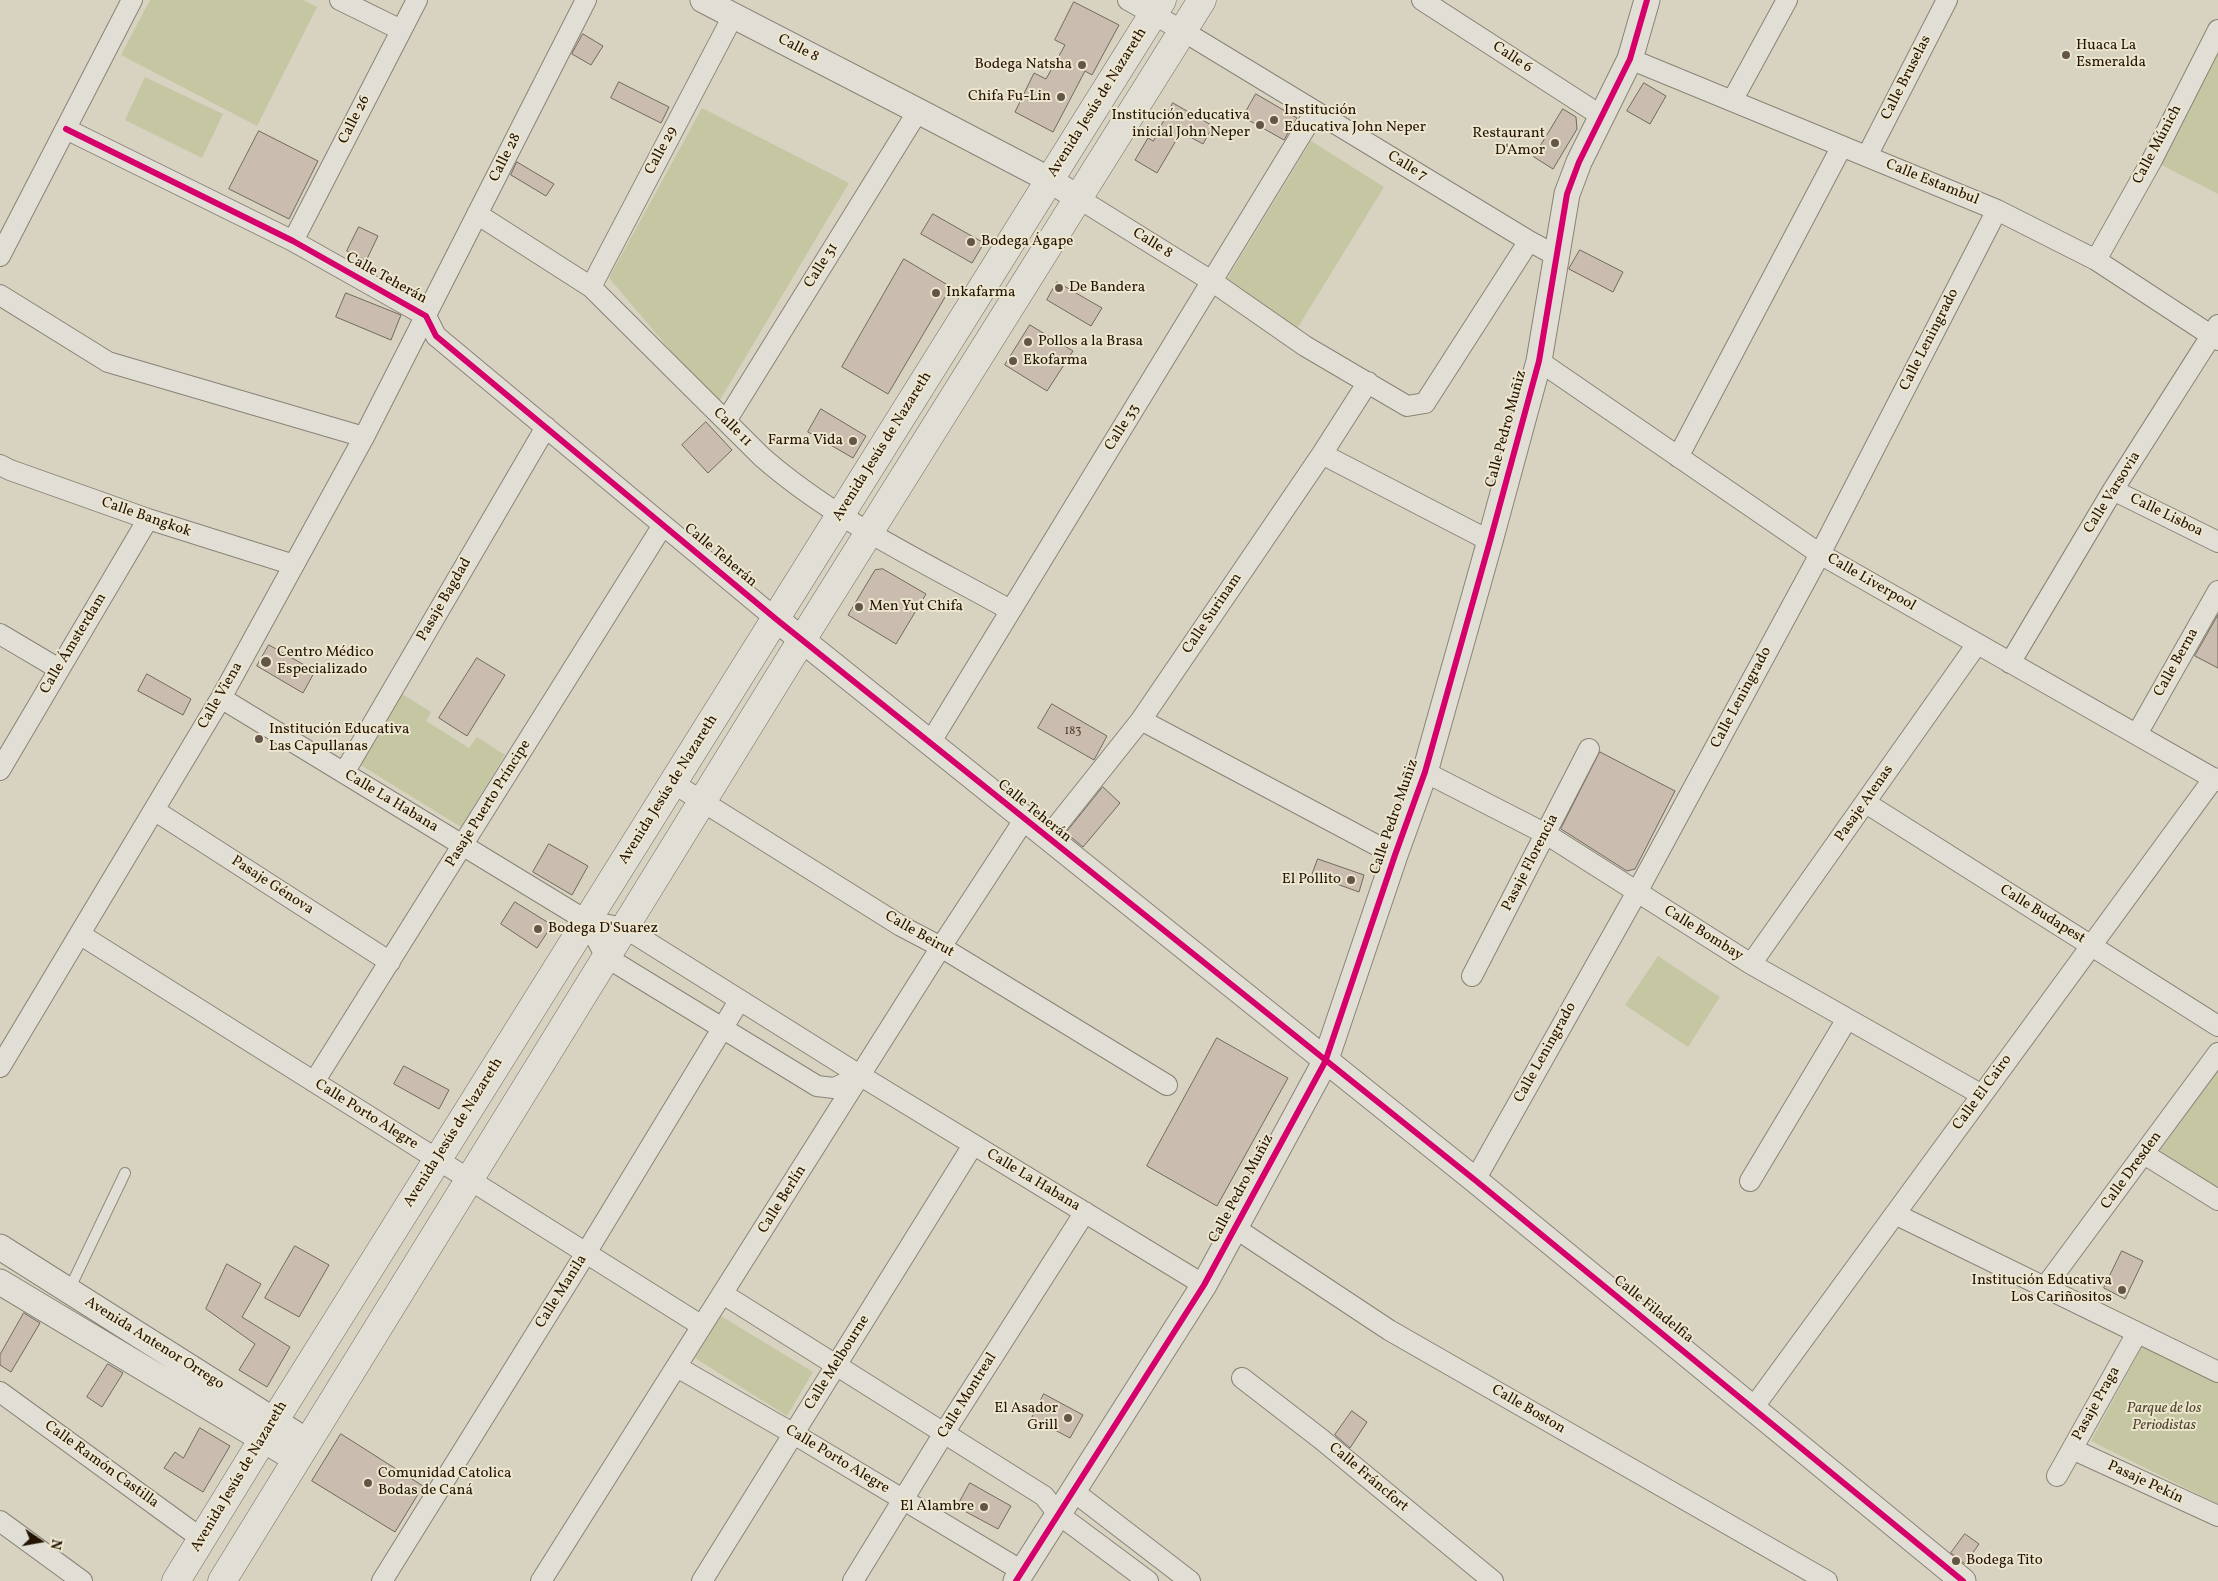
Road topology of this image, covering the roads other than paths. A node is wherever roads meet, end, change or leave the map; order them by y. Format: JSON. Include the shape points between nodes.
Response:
{"nodes":[{"id":1,"x":132,"y":0,"type":"edge"},
{"id":2,"x":340,"y":0,"type":"edge"},
{"id":3,"x":417,"y":0,"type":"edge"},
{"id":4,"x":586,"y":0,"type":"edge"},
{"id":5,"x":703,"y":0,"type":"edge"},
{"id":6,"x":1128,"y":0,"type":"edge"},
{"id":7,"x":1202,"y":0,"type":"edge"},
{"id":8,"x":1422,"y":0,"type":"edge"},
{"id":9,"x":1648,"y":0,"type":"edge"},
{"id":10,"x":1787,"y":0,"type":"edge"},
{"id":11,"x":1948,"y":0,"type":"edge"},
{"id":12,"x":1158,"y":7,"type":"edge"},
{"id":13,"x":733,"y":16,"type":"junction"},
{"id":14,"x":401,"y":30,"type":"junction"},
{"id":15,"x":2218,"y":30,"type":"edge"},
{"id":16,"x":1183,"y":31,"type":"junction"},
{"id":17,"x":1630,"y":59,"type":"junction"},
{"id":18,"x":1732,"y":101,"type":"junction"},
{"id":19,"x":918,"y":111,"type":"junction"},
{"id":20,"x":1315,"y":112,"type":"junction"},
{"id":21,"x":1603,"y":117,"type":"junction"},
{"id":22,"x":66,"y":129,"type":"junction"},
{"id":23,"x":1842,"y":146,"type":"junction"},
{"id":24,"x":1867,"y":156,"type":"junction"},
{"id":25,"x":1050,"y":180,"type":"junction"},
{"id":26,"x":1078,"y":198,"type":"junction"},
{"id":27,"x":1997,"y":210,"type":"junction"},
{"id":28,"x":478,"y":214,"type":"junction"},
{"id":29,"x":293,"y":241,"type":"junction"},
{"id":30,"x":1529,"y":241,"type":"junction"},
{"id":31,"x":0,"y":256,"type":"edge"},
{"id":32,"x":1557,"y":256,"type":"junction"},
{"id":33,"x":2096,"y":260,"type":"junction"},
{"id":34,"x":1212,"y":282,"type":"junction"},
{"id":35,"x":591,"y":287,"type":"junction"},
{"id":36,"x":0,"y":295,"type":"edge"},
{"id":37,"x":426,"y":316,"type":"junction"},
{"id":38,"x":2216,"y":333,"type":"edge"},
{"id":39,"x":1538,"y":361,"type":"junction"},
{"id":40,"x":1368,"y":382,"type":"junction"},
{"id":41,"x":726,"y":421,"type":"junction"},
{"id":42,"x":546,"y":427,"type":"junction"},
{"id":43,"x":364,"y":437,"type":"junction"},
{"id":44,"x":1322,"y":454,"type":"junction"},
{"id":45,"x":1678,"y":457,"type":"junction"},
{"id":46,"x":0,"y":464,"type":"edge"},
{"id":47,"x":2113,"y":490,"type":"junction"},
{"id":48,"x":841,"y":514,"type":"junction"},
{"id":49,"x":148,"y":519,"type":"junction"},
{"id":50,"x":664,"y":525,"type":"junction"},
{"id":51,"x":869,"y":532,"type":"junction"},
{"id":52,"x":1490,"y":541,"type":"junction"},
{"id":53,"x":2218,"y":542,"type":"edge"},
{"id":54,"x":1820,"y":554,"type":"junction"},
{"id":55,"x":294,"y":565,"type":"junction"},
{"id":56,"x":2218,"y":590,"type":"edge"},
{"id":57,"x":1010,"y":610,"type":"junction"},
{"id":58,"x":776,"y":619,"type":"junction"},
{"id":59,"x":0,"y":634,"type":"edge"},
{"id":60,"x":802,"y":640,"type":"junction"},
{"id":61,"x":1977,"y":644,"type":"junction"},
{"id":62,"x":2010,"y":663,"type":"junction"},
{"id":63,"x":59,"y":669,"type":"junction"},
{"id":64,"x":221,"y":698,"type":"junction"},
{"id":65,"x":1141,"y":720,"type":"junction"},
{"id":66,"x":2137,"y":734,"type":"junction"},
{"id":67,"x":930,"y":744,"type":"junction"},
{"id":68,"x":1589,"y":749,"type":"dead end"},
{"id":69,"x":0,"y":770,"type":"edge"},
{"id":70,"x":1425,"y":772,"type":"junction"},
{"id":71,"x":344,"y":773,"type":"junction"},
{"id":72,"x":2216,"y":779,"type":"edge"},
{"id":73,"x":673,"y":783,"type":"junction"},
{"id":74,"x":703,"y":800,"type":"junction"},
{"id":75,"x":1866,"y":803,"type":"junction"},
{"id":76,"x":154,"y":810,"type":"junction"},
{"id":77,"x":1024,"y":820,"type":"junction"},
{"id":78,"x":1546,"y":834,"type":"junction"},
{"id":79,"x":1047,"y":838,"type":"junction"},
{"id":80,"x":463,"y":845,"type":"junction"},
{"id":81,"x":1395,"y":854,"type":"junction"},
{"id":82,"x":1637,"y":892,"type":"junction"},
{"id":83,"x":587,"y":921,"type":"junction"},
{"id":84,"x":625,"y":928,"type":"junction"},
{"id":85,"x":80,"y":935,"type":"junction"},
{"id":86,"x":2092,"y":946,"type":"junction"},
{"id":87,"x":941,"y":947,"type":"junction"},
{"id":88,"x":606,"y":958,"type":"junction"},
{"id":89,"x":390,"y":962,"type":"junction"},
{"id":90,"x":1751,"y":964,"type":"junction"},
{"id":91,"x":1472,"y":976,"type":"dead end"},
{"id":92,"x":739,"y":1001,"type":"junction"},
{"id":93,"x":1847,"y":1019,"type":"junction"},
{"id":94,"x":2218,"y":1026,"type":"edge"},
{"id":95,"x":722,"y":1029,"type":"junction"},
{"id":96,"x":2218,"y":1053,"type":"edge"},
{"id":97,"x":1325,"y":1062,"type":"junction"},
{"id":98,"x":0,"y":1067,"type":"edge"},
{"id":99,"x":861,"y":1076,"type":"junction"},
{"id":100,"x":314,"y":1082,"type":"junction"},
{"id":101,"x":1167,"y":1085,"type":"dead end"},
{"id":102,"x":1982,"y":1095,"type":"junction"},
{"id":103,"x":973,"y":1145,"type":"junction"},
{"id":104,"x":2144,"y":1154,"type":"junction"},
{"id":105,"x":438,"y":1160,"type":"junction"},
{"id":106,"x":125,"y":1173,"type":"dead end"},
{"id":107,"x":469,"y":1180,"type":"junction"},
{"id":108,"x":1475,"y":1180,"type":"junction"},
{"id":109,"x":1750,"y":1181,"type":"dead end"},
{"id":110,"x":2218,"y":1200,"type":"edge"},
{"id":111,"x":1085,"y":1212,"type":"junction"},
{"id":112,"x":1895,"y":1214,"type":"junction"},
{"id":113,"x":1235,"y":1228,"type":"junction"},
{"id":114,"x":0,"y":1247,"type":"edge"},
{"id":115,"x":586,"y":1253,"type":"junction"},
{"id":116,"x":45,"y":1275,"type":"junction"},
{"id":117,"x":0,"y":1282,"type":"edge"},
{"id":118,"x":1204,"y":1285,"type":"junction"},
{"id":119,"x":2045,"y":1288,"type":"junction"},
{"id":120,"x":69,"y":1290,"type":"junction"},
{"id":121,"x":723,"y":1294,"type":"junction"},
{"id":122,"x":28,"y":1299,"type":"junction"},
{"id":123,"x":702,"y":1326,"type":"junction"},
{"id":124,"x":2138,"y":1333,"type":"junction"},
{"id":125,"x":321,"y":1346,"type":"junction"},
{"id":126,"x":836,"y":1365,"type":"junction"},
{"id":127,"x":677,"y":1367,"type":"junction"},
{"id":128,"x":354,"y":1368,"type":"junction"},
{"id":129,"x":2218,"y":1372,"type":"edge"},
{"id":130,"x":1242,"y":1378,"type":"dead end"},
{"id":131,"x":0,"y":1392,"type":"edge"},
{"id":132,"x":1753,"y":1408,"type":"junction"},
{"id":133,"x":269,"y":1430,"type":"junction"},
{"id":134,"x":944,"y":1433,"type":"junction"},
{"id":135,"x":794,"y":1434,"type":"junction"},
{"id":136,"x":2072,"y":1449,"type":"junction"},
{"id":137,"x":303,"y":1451,"type":"junction"},
{"id":138,"x":2057,"y":1476,"type":"dead end"},
{"id":139,"x":1073,"y":1491,"type":"junction"},
{"id":140,"x":904,"y":1500,"type":"junction"},
{"id":141,"x":1058,"y":1514,"type":"junction"},
{"id":142,"x":2218,"y":1516,"type":"edge"},
{"id":143,"x":0,"y":1522,"type":"edge"},
{"id":144,"x":202,"y":1539,"type":"junction"},
{"id":145,"x":1019,"y":1576,"type":"edge"},
{"id":146,"x":82,"y":1581,"type":"edge"},
{"id":147,"x":176,"y":1581,"type":"edge"},
{"id":148,"x":222,"y":1581,"type":"edge"},
{"id":149,"x":382,"y":1581,"type":"edge"},
{"id":150,"x":541,"y":1581,"type":"edge"},
{"id":151,"x":702,"y":1581,"type":"edge"},
{"id":152,"x":853,"y":1581,"type":"edge"},
{"id":153,"x":1148,"y":1581,"type":"edge"},
{"id":154,"x":1190,"y":1581,"type":"edge"},
{"id":155,"x":1493,"y":1581,"type":"edge"},
{"id":156,"x":1827,"y":1581,"type":"edge"},
{"id":157,"x":1963,"y":1581,"type":"edge"}],
"edges":[{"from":1,"to":22,"type":"street"},
{"from":2,"to":14,"type":"street"},
{"from":3,"to":14,"type":"street","name":"Calle 26"},
{"from":4,"to":28,"type":"street","name":"Calle 28"},
{"from":5,"to":13,"type":"street","name":"Calle 8"},
{"from":6,"to":12,"type":"street","name":"Calle 7"},
{"from":7,"to":16,"type":"main road"},
{"from":8,"to":21,"type":"street","name":"Calle 6"},
{"from":9,"to":17,"type":"street","name":"Calle Pedro Muñiz"},
{"from":10,"to":18,"type":"street"},
{"from":11,"to":24,"type":"street","name":"Calle Bruselas"},
{"from":12,"to":16,"type":"street","name":"Calle 7"},
{"from":12,"to":25,"type":"main road","name":"Avenida Jesús de Nazareth"},
{"from":13,"to":19,"type":"street","name":"Calle 8"},
{"from":13,"to":35,"type":"street","name":"Calle 29"},
{"from":14,"to":29,"type":"street","name":"Calle 26"},
{"from":15,"to":33,"type":"street","name":"Calle Múnich","via":[[2152,160]]},
{"from":16,"to":20,"type":"street","name":"Calle 7"},
{"from":16,"to":26,"type":"main road"},
{"from":17,"to":18,"type":"street","name":"Calle Estambul"},
{"from":17,"to":21,"type":"street","name":"Calle Pedro Muñiz"},
{"from":18,"to":23,"type":"street","name":"Calle Estambul"},
{"from":19,"to":25,"type":"street","name":"Calle 8"},
{"from":19,"to":41,"type":"street","name":"Calle 31"},
{"from":20,"to":30,"type":"street","name":"Calle 7"},
{"from":20,"to":34,"type":"street","name":"Calle 33"},
{"from":21,"to":32,"type":"street","name":"Calle Pedro Muñiz","via":[[1579,162],[1567,194]]},
{"from":22,"to":29,"type":"street","name":"Calle Teherán"},
{"from":22,"to":31,"type":"street"},
{"from":23,"to":24,"type":"street","name":"Calle Estambul"},
{"from":23,"to":45,"type":"street"},
{"from":24,"to":27,"type":"street","name":"Calle Estambul"},
{"from":25,"to":26,"type":"street","name":"Calle 8"},
{"from":25,"to":48,"type":"main road","name":"Avenida Jesús de Nazareth"},
{"from":26,"to":34,"type":"street","name":"Calle 8"},
{"from":26,"to":51,"type":"main road"},
{"from":27,"to":33,"type":"street","name":"Calle Estambul"},
{"from":27,"to":54,"type":"street","name":"Calle Leningrado"},
{"from":28,"to":35,"type":"street","name":"Calle 11"},
{"from":28,"to":37,"type":"street","name":"Calle 28"},
{"from":29,"to":37,"type":"street","name":"Calle Teherán"},
{"from":30,"to":32,"type":"street","name":"Calle 7"},
{"from":30,"to":40,"type":"street","name":"Calle 8","via":[[1425,403],[1407,406]]},
{"from":32,"to":39,"type":"street","name":"Calle Pedro Muñiz"},
{"from":33,"to":38,"type":"street","name":"Calle Estambul"},
{"from":34,"to":40,"type":"street","name":"Calle 8","via":[[1305,346]]},
{"from":34,"to":57,"type":"street","name":"Calle 33"},
{"from":35,"to":41,"type":"street","name":"Calle 11"},
{"from":36,"to":43,"type":"street","via":[[108,362]]},
{"from":37,"to":42,"type":"street","name":"Calle Teherán","via":[[436,336]]},
{"from":37,"to":43,"type":"street","name":"Calle Viena"},
{"from":38,"to":47,"type":"street","name":"Calle Varsovia"},
{"from":39,"to":45,"type":"street","name":"Calle Liverpool"},
{"from":39,"to":52,"type":"street","name":"Calle Pedro Muñiz"},
{"from":40,"to":44,"type":"street","name":"Calle Surinam"},
{"from":41,"to":48,"type":"street","name":"Calle 11","via":[[791,483]]},
{"from":42,"to":50,"type":"street","name":"Calle Teherán"},
{"from":42,"to":71,"type":"street","name":"Pasaje Bagdad"},
{"from":43,"to":55,"type":"street","name":"Calle Viena"},
{"from":44,"to":52,"type":"street"},
{"from":44,"to":65,"type":"street","name":"Calle Surinam"},
{"from":45,"to":54,"type":"street","name":"Calle Liverpool"},
{"from":46,"to":49,"type":"street","name":"Calle Bangkok"},
{"from":47,"to":53,"type":"street","name":"Calle Lisboa"},
{"from":47,"to":62,"type":"street","name":"Calle Varsovia"},
{"from":48,"to":51,"type":"street","name":"Calle 11"},
{"from":48,"to":58,"type":"main road","name":"Avenida Jesús de Nazareth"},
{"from":49,"to":55,"type":"street","name":"Calle Bangkok"},
{"from":49,"to":63,"type":"street","name":"Calle Ámsterdam"},
{"from":50,"to":58,"type":"street","name":"Calle Teherán"},
{"from":50,"to":80,"type":"street","name":"Pasaje Puerto Príncipe"},
{"from":51,"to":57,"type":"street","name":"Calle 11"},
{"from":51,"to":60,"type":"main road"},
{"from":52,"to":70,"type":"street","name":"Calle Pedro Muñiz"},
{"from":54,"to":61,"type":"street","name":"Calle Liverpool"},
{"from":54,"to":82,"type":"street","name":"Calle Leningrado"},
{"from":55,"to":64,"type":"street","name":"Calle Viena"},
{"from":56,"to":66,"type":"street","name":"Calle Berna"},
{"from":57,"to":67,"type":"street","name":"Calle 33"},
{"from":58,"to":60,"type":"street","name":"Calle Teherán"},
{"from":58,"to":73,"type":"main road","name":"Avenida Jesús de Nazareth"},
{"from":59,"to":63,"type":"street"},
{"from":60,"to":67,"type":"street","name":"Calle Teherán"},
{"from":60,"to":74,"type":"main road"},
{"from":61,"to":62,"type":"street","name":"Calle Liverpool"},
{"from":61,"to":75,"type":"street","name":"Pasaje Atenas"},
{"from":62,"to":66,"type":"street","name":"Calle Liverpool"},
{"from":63,"to":69,"type":"street","name":"Calle Ámsterdam"},
{"from":64,"to":71,"type":"street","name":"Calle La Habana"},
{"from":64,"to":76,"type":"street","name":"Calle Viena"},
{"from":65,"to":79,"type":"street","name":"Calle Surinam"},
{"from":65,"to":81,"type":"street"},
{"from":66,"to":72,"type":"street","name":"Calle Liverpool"},
{"from":67,"to":77,"type":"street","name":"Calle Teherán"},
{"from":68,"to":78,"type":"street","name":"Pasaje Florencia"},
{"from":70,"to":78,"type":"street","name":"Calle Bombay"},
{"from":70,"to":81,"type":"street","name":"Calle Pedro Muñiz"},
{"from":71,"to":80,"type":"street","name":"Calle La Habana"},
{"from":72,"to":86,"type":"street","name":"Calle El Cairo"},
{"from":73,"to":74,"type":"street","name":"Calle Beirut"},
{"from":73,"to":83,"type":"main road","name":"Avenida Jesús de Nazareth"},
{"from":74,"to":84,"type":"main road"},
{"from":74,"to":87,"type":"street","name":"Calle Beirut","via":[[902,926]]},
{"from":75,"to":86,"type":"street","name":"Calle Budapest"},
{"from":75,"to":90,"type":"street","name":"Pasaje Atenas"},
{"from":76,"to":85,"type":"street","name":"Calle Viena"},
{"from":76,"to":89,"type":"street","name":"Pasaje Génova"},
{"from":77,"to":79,"type":"street","name":"Calle Teherán"},
{"from":77,"to":87,"type":"street","name":"Calle Berlín"},
{"from":78,"to":82,"type":"street","name":"Calle Bombay"},
{"from":78,"to":91,"type":"street","name":"Pasaje Florencia"},
{"from":79,"to":97,"type":"street","name":"Calle Teherán"},
{"from":80,"to":83,"type":"street","name":"Calle La Habana"},
{"from":80,"to":89,"type":"street","name":"Pasaje Puerto Príncipe"},
{"from":81,"to":97,"type":"street","name":"Calle Pedro Muñiz"},
{"from":82,"to":90,"type":"street","name":"Calle Bombay"},
{"from":82,"to":108,"type":"street","name":"Calle Leningrado"},
{"from":83,"to":84,"type":"street","name":"Calle La Habana"},
{"from":83,"to":88,"type":"street"},
{"from":83,"to":105,"type":"main road","name":"Avenida Jesús de Nazareth"},
{"from":84,"to":88,"type":"main road"},
{"from":84,"to":92,"type":"street","name":"Calle La Habana"},
{"from":85,"to":98,"type":"street","name":"Calle Viena"},
{"from":85,"to":100,"type":"street","name":"Calle Porto Alegre"},
{"from":86,"to":94,"type":"street","name":"Calle Budapest"},
{"from":86,"to":102,"type":"street","name":"Calle El Cairo"},
{"from":87,"to":99,"type":"street","name":"Calle Berlín"},
{"from":87,"to":101,"type":"street","name":"Calle Beirut"},
{"from":88,"to":95,"type":"street"},
{"from":88,"to":107,"type":"main road"},
{"from":89,"to":100,"type":"street","name":"Pasaje Puerto Príncipe"},
{"from":90,"to":93,"type":"street","name":"Calle Bombay"},
{"from":92,"to":95,"type":"street","name":"Calle Manila"},
{"from":92,"to":99,"type":"street","name":"Calle La Habana"},
{"from":93,"to":102,"type":"street","name":"Calle Bombay"},
{"from":93,"to":109,"type":"street"},
{"from":95,"to":99,"type":"street","via":[[817,1086],[834,1088]]},
{"from":95,"to":115,"type":"street","name":"Calle Manila"},
{"from":96,"to":104,"type":"street","name":"Calle Dresden"},
{"from":97,"to":108,"type":"street","name":"Calle Filadelfia"},
{"from":97,"to":113,"type":"street","name":"Calle Pedro Muñiz"},
{"from":99,"to":103,"type":"street","name":"Calle La Habana"},
{"from":99,"to":121,"type":"street","name":"Calle Berlín"},
{"from":100,"to":105,"type":"street","name":"Calle Porto Alegre"},
{"from":102,"to":112,"type":"street","name":"Calle El Cairo"},
{"from":103,"to":111,"type":"street","name":"Calle La Habana"},
{"from":103,"to":126,"type":"street","name":"Calle Melbourne"},
{"from":104,"to":110,"type":"street"},
{"from":104,"to":119,"type":"street","name":"Calle Dresden"},
{"from":105,"to":107,"type":"street","name":"Calle Porto Alegre"},
{"from":105,"to":125,"type":"main road","name":"Avenida Jesús de Nazareth"},
{"from":106,"to":120,"type":"lane"},
{"from":107,"to":115,"type":"street","name":"Calle Porto Alegre"},
{"from":107,"to":128,"type":"main road"},
{"from":108,"to":132,"type":"street","name":"Calle Filadelfia"},
{"from":111,"to":118,"type":"street","name":"Calle La Habana"},
{"from":111,"to":134,"type":"street","name":"Calle Montreal"},
{"from":112,"to":119,"type":"street"},
{"from":112,"to":132,"type":"street","name":"Calle El Cairo"},
{"from":113,"to":118,"type":"street","name":"Calle Pedro Muñiz"},
{"from":113,"to":156,"type":"street","name":"Calle Boston","via":[[1388,1330]]},
{"from":114,"to":116,"type":"street","name":"Avenida Antenor Orrego"},
{"from":115,"to":123,"type":"street","name":"Calle Porto Alegre"},
{"from":115,"to":149,"type":"street","name":"Calle Manila"},
{"from":116,"to":120,"type":"street","name":"Avenida Antenor Orrego"},
{"from":116,"to":122,"type":"street"},
{"from":117,"to":122,"type":"street","name":"Avenida Antenor Orrego"},
{"from":118,"to":139,"type":"street","name":"Calle Pedro Muñiz"},
{"from":119,"to":124,"type":"street"},
{"from":120,"to":133,"type":"street","name":"Avenida Antenor Orrego"},
{"from":121,"to":123,"type":"street","name":"Calle Berlín"},
{"from":121,"to":126,"type":"street"},
{"from":122,"to":133,"type":"street","name":"Avenida Antenor Orrego"},
{"from":123,"to":127,"type":"street","name":"Calle Berlín"},
{"from":124,"to":129,"type":"street"},
{"from":124,"to":136,"type":"street","name":"Pasaje Praga"},
{"from":125,"to":128,"type":"main road"},
{"from":125,"to":133,"type":"main road","name":"Avenida Jesús de Nazareth"},
{"from":126,"to":134,"type":"street"},
{"from":126,"to":135,"type":"street","name":"Calle Melbourne"},
{"from":127,"to":135,"type":"street","name":"Calle Porto Alegre"},
{"from":127,"to":150,"type":"street","name":"Calle Berlín"},
{"from":128,"to":137,"type":"main road"},
{"from":130,"to":155,"type":"street","name":"Calle Fráncfort"},
{"from":131,"to":144,"type":"street","name":"Calle Ramón Castilla"},
{"from":132,"to":157,"type":"street","name":"Calle Filadelfia"},
{"from":133,"to":137,"type":"street","name":"Avenida Antenor Orrego"},
{"from":133,"to":144,"type":"main road","name":"Avenida Jesús de Nazareth"},
{"from":134,"to":140,"type":"street","name":"Calle Montreal"},
{"from":134,"to":141,"type":"street","via":[[1044,1496]]},
{"from":135,"to":140,"type":"street","name":"Calle Porto Alegre"},
{"from":135,"to":151,"type":"street","name":"Calle Melbourne"},
{"from":136,"to":138,"type":"street","name":"Pasaje Praga"},
{"from":136,"to":142,"type":"street","name":"Pasaje Pekín"},
{"from":137,"to":148,"type":"main road"},
{"from":139,"to":141,"type":"street","name":"Calle Pedro Muñiz"},
{"from":139,"to":154,"type":"street"},
{"from":140,"to":145,"type":"street","name":"Calle Porto Alegre"},
{"from":140,"to":152,"type":"street","name":"Calle Montreal"},
{"from":141,"to":145,"type":"street","name":"Calle Pedro Muñiz"},
{"from":141,"to":153,"type":"street"},
{"from":143,"to":146,"type":"street"},
{"from":144,"to":147,"type":"main road","name":"Avenida Jesús de Nazareth"}]}
